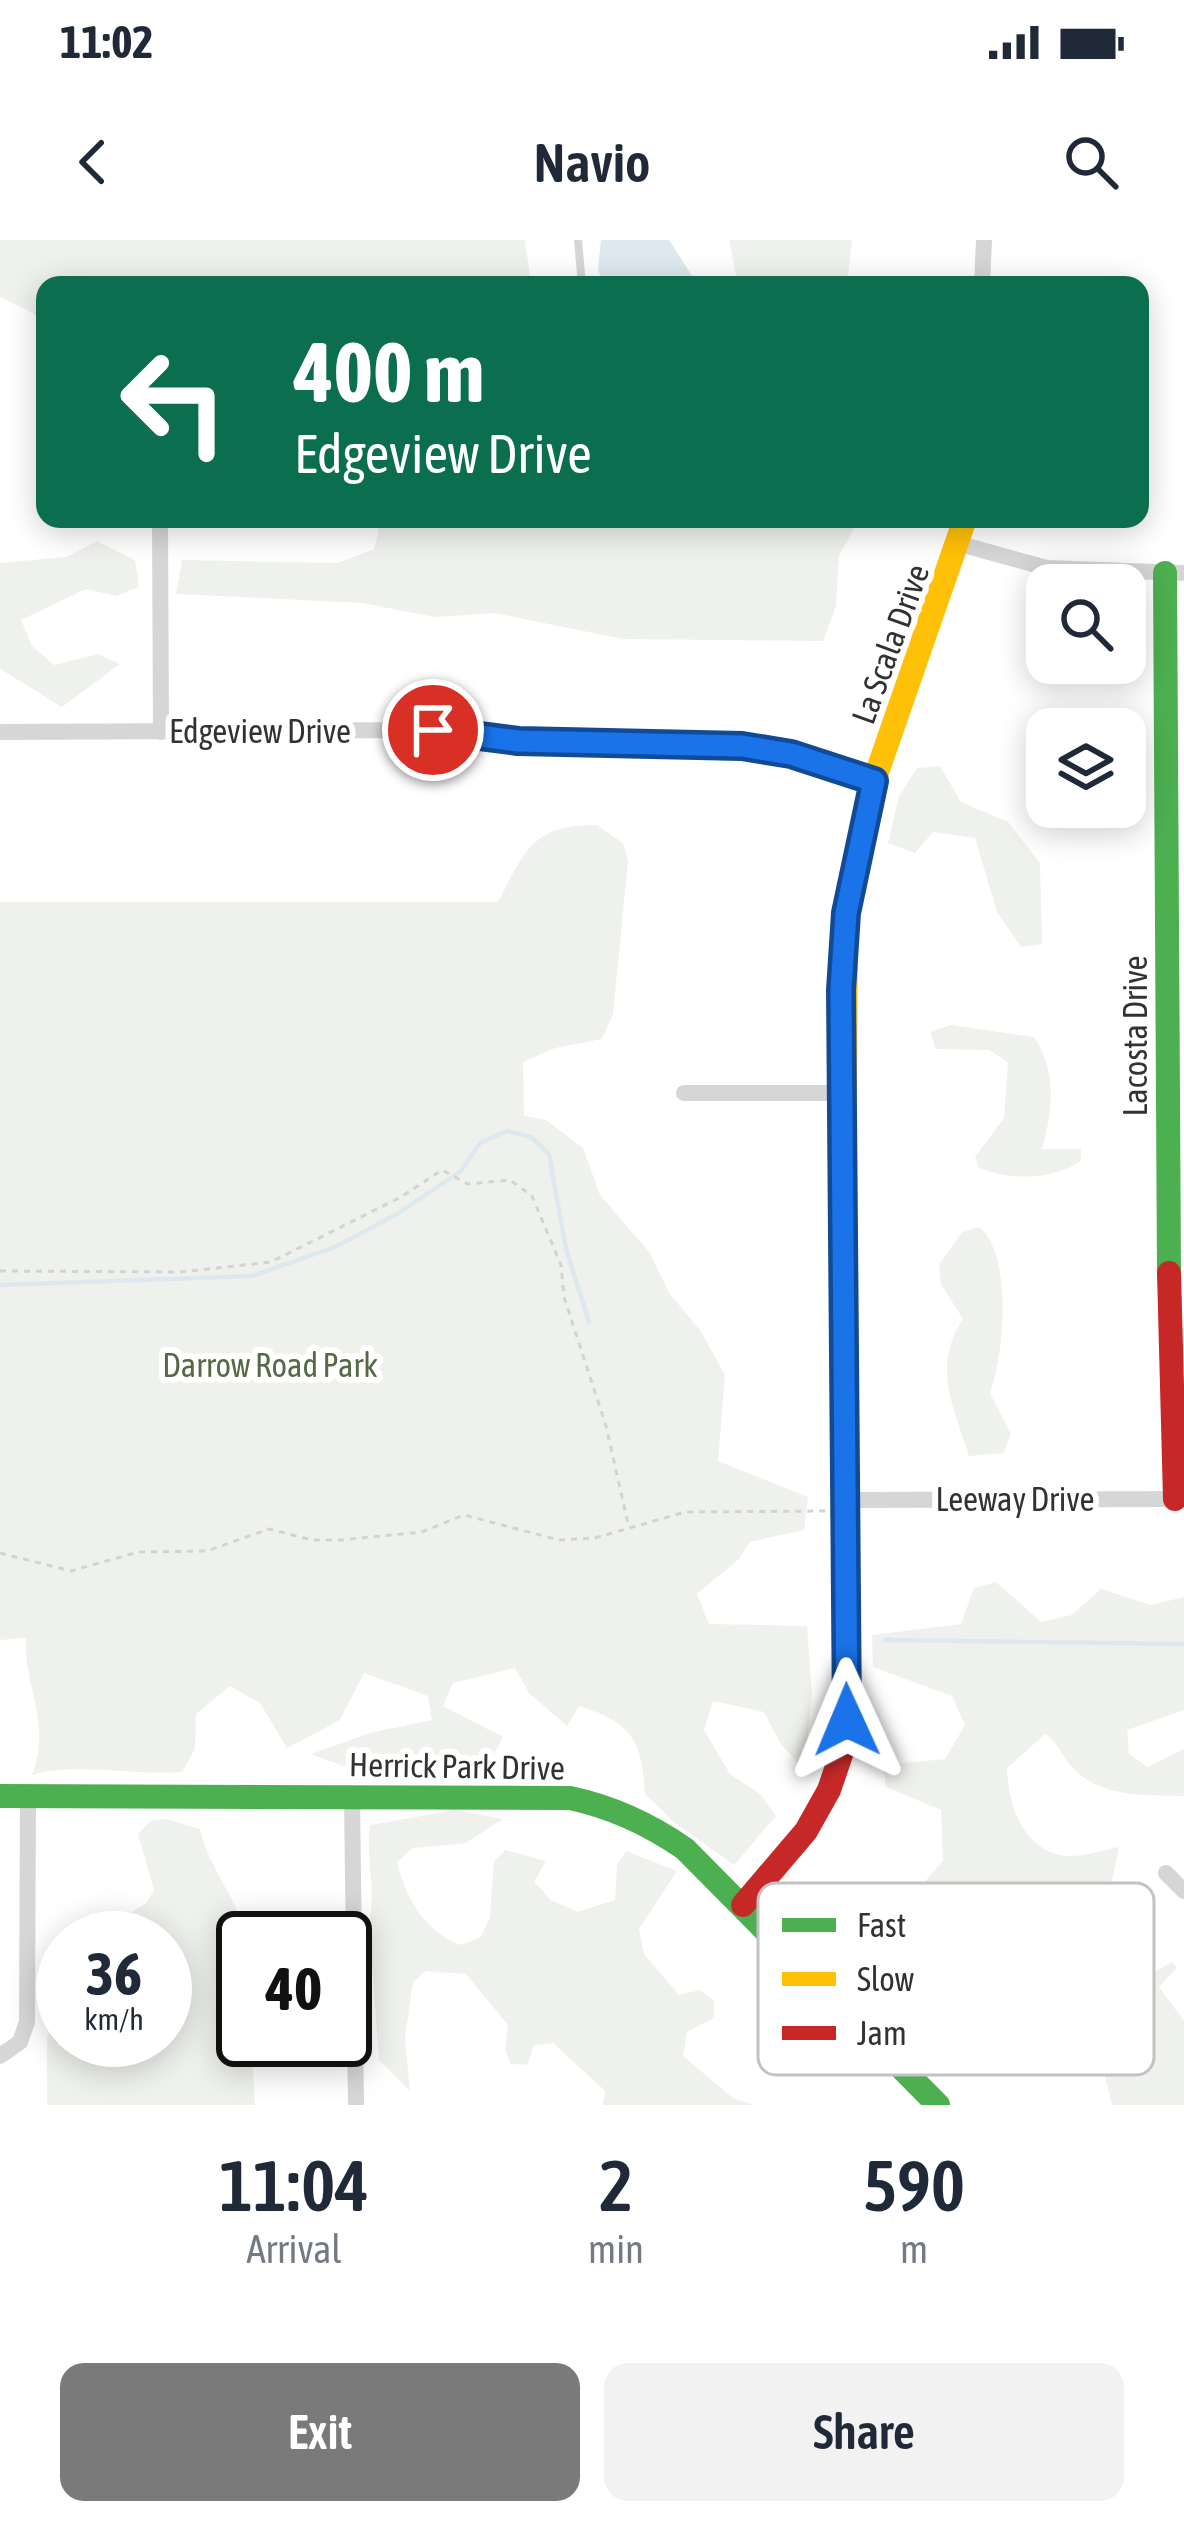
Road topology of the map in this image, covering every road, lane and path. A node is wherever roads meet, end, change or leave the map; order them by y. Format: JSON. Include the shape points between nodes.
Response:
{"nodes":[{"id":1,"x":578,"y":240,"type":"edge"},
{"id":2,"x":984,"y":240,"type":"edge"},
{"id":3,"x":582,"y":276,"type":"edge"},
{"id":4,"x":982,"y":276,"type":"edge"},
{"id":5,"x":160,"y":528,"type":"edge"},
{"id":6,"x":963,"y":531,"type":"edge"},
{"id":7,"x":1175,"y":573,"type":"edge"},
{"id":8,"x":0,"y":732,"type":"edge"},
{"id":9,"x":161,"y":732,"type":"junction"},
{"id":10,"x":874,"y":781,"type":"junction"},
{"id":11,"x":684,"y":1093,"type":"dead end"},
{"id":12,"x":841,"y":1093,"type":"junction"},
{"id":13,"x":0,"y":1270,"type":"edge"},
{"id":14,"x":1179,"y":1499,"type":"edge"},
{"id":15,"x":846,"y":1505,"type":"junction"},
{"id":16,"x":629,"y":1528,"type":"junction"},
{"id":17,"x":0,"y":1553,"type":"edge"},
{"id":18,"x":0,"y":1796,"type":"edge"},
{"id":19,"x":28,"y":1797,"type":"junction"},
{"id":20,"x":352,"y":1798,"type":"junction"},
{"id":21,"x":1166,"y":1873,"type":"dead end"},
{"id":22,"x":762,"y":1883,"type":"edge"},
{"id":23,"x":758,"y":1887,"type":"edge"},
{"id":24,"x":1184,"y":1891,"type":"edge"},
{"id":25,"x":742,"y":1905,"type":"junction"},
{"id":26,"x":758,"y":1921,"type":"edge"},
{"id":27,"x":0,"y":2056,"type":"edge"},
{"id":28,"x":909,"y":2075,"type":"edge"},
{"id":29,"x":356,"y":2105,"type":"edge"},
{"id":30,"x":938,"y":2105,"type":"edge"}],
"edges":[{"from":1,"to":3,"type":"lane"},
{"from":2,"to":4,"type":"street"},
{"from":5,"to":9,"type":"street"},
{"from":6,"to":7,"type":"street","via":[[1047,568]]},
{"from":6,"to":10,"type":"street","name":"La Scala Drive"},
{"from":7,"to":14,"type":"street","name":"Lacosta Drive","via":[[1170,1447]]},
{"from":8,"to":9,"type":"street","name":"Edgeview Drive"},
{"from":9,"to":10,"type":"street","name":"Edgeview Drive","via":[[433,730],[518,741],[712,742],[791,754]]},
{"from":10,"to":12,"type":"street","name":"La Scala Drive","via":[[846,913]]},
{"from":11,"to":12,"type":"street"},
{"from":12,"to":15,"type":"street","name":"La Scala Drive"},
{"from":13,"to":16,"type":"path","via":[[181,1272],[271,1262],[447,1170],[461,1181],[510,1180],[532,1196],[561,1265]]},
{"from":14,"to":15,"type":"street","name":"Leeway Drive"},
{"from":15,"to":16,"type":"path","via":[[685,1512]]},
{"from":15,"to":22,"type":"street","name":"La Scala Drive","via":[[847,1720],[839,1770],[805,1836]]},
{"from":16,"to":17,"type":"path","via":[[559,1540],[464,1515],[422,1532],[341,1540],[268,1529],[207,1550],[138,1552],[71,1571]]},
{"from":18,"to":19,"type":"street","name":"Herrick Park Drive"},
{"from":19,"to":20,"type":"street","name":"Herrick Park Drive"},
{"from":19,"to":27,"type":"street","via":[[27,2022],[20,2042]]},
{"from":20,"to":25,"type":"street","name":"Herrick Park Drive","via":[[598,1803],[659,1829]]},
{"from":20,"to":29,"type":"street"},
{"from":21,"to":24,"type":"street"},
{"from":23,"to":25,"type":"street","name":"La Scala Drive"},
{"from":25,"to":26,"type":"street","name":"Herrick Park Drive"},
{"from":28,"to":30,"type":"street","name":"Herrick Park Drive"}]}
